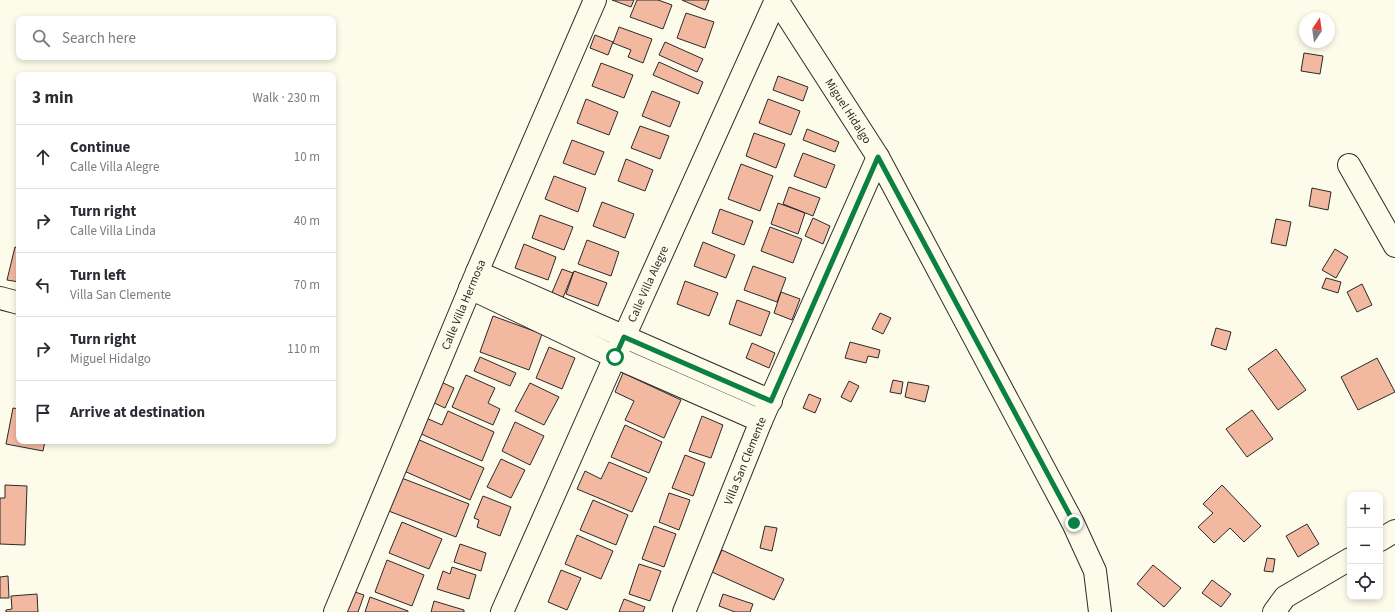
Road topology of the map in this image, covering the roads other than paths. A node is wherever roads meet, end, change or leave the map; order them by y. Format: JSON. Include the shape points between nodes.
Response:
{"nodes":[{"id":1,"x":595,"y":0,"type":"edge"},
{"id":2,"x":776,"y":0,"type":"edge"},
{"id":3,"x":878,"y":157,"type":"junction"},
{"id":4,"x":1348,"y":165,"type":"dead end"},
{"id":5,"x":1395,"y":246,"type":"edge"},
{"id":6,"x":473,"y":280,"type":"junction"},
{"id":7,"x":0,"y":298,"type":"edge"},
{"id":8,"x":16,"y":302,"type":"edge"},
{"id":9,"x":624,"y":337,"type":"junction"},
{"id":10,"x":615,"y":357,"type":"junction"},
{"id":11,"x":771,"y":401,"type":"junction"},
{"id":12,"x":761,"y":421,"type":"junction"},
{"id":13,"x":1395,"y":530,"type":"edge"},
{"id":14,"x":1383,"y":538,"type":"edge"},
{"id":15,"x":1347,"y":561,"type":"edge"},
{"id":16,"x":335,"y":612,"type":"edge"},
{"id":17,"x":502,"y":612,"type":"edge"},
{"id":18,"x":684,"y":612,"type":"edge"},
{"id":19,"x":1100,"y":612,"type":"edge"},
{"id":20,"x":1274,"y":612,"type":"edge"}],
"edges":[{"from":1,"to":6,"type":"street","name":"Calle Villa Hermosa"},
{"from":2,"to":3,"type":"street","name":"Miguel Hidalgo"},
{"from":2,"to":9,"type":"street","name":"Calle Villa Alegre"},
{"from":3,"to":11,"type":"street","name":"Villa San Clemente"},
{"from":3,"to":19,"type":"street","name":"Miguel Hidalgo","via":[[1074,523],[1095,571]]},
{"from":4,"to":5,"type":"street"},
{"from":6,"to":9,"type":"street"},
{"from":6,"to":10,"type":"street"},
{"from":6,"to":16,"type":"street","name":"Calle Villa Hermosa"},
{"from":7,"to":8,"type":"street"},
{"from":9,"to":10,"type":"street","name":"Calle Villa Alegre"},
{"from":9,"to":11,"type":"street"},
{"from":10,"to":12,"type":"street"},
{"from":10,"to":17,"type":"street","name":"Calle Villa Alegre"},
{"from":11,"to":12,"type":"street","name":"Villa San Clemente"},
{"from":12,"to":18,"type":"street","name":"Villa San Clemente"},
{"from":13,"to":14,"type":"street"},
{"from":15,"to":20,"type":"street","via":[[1286,597]]}]}
